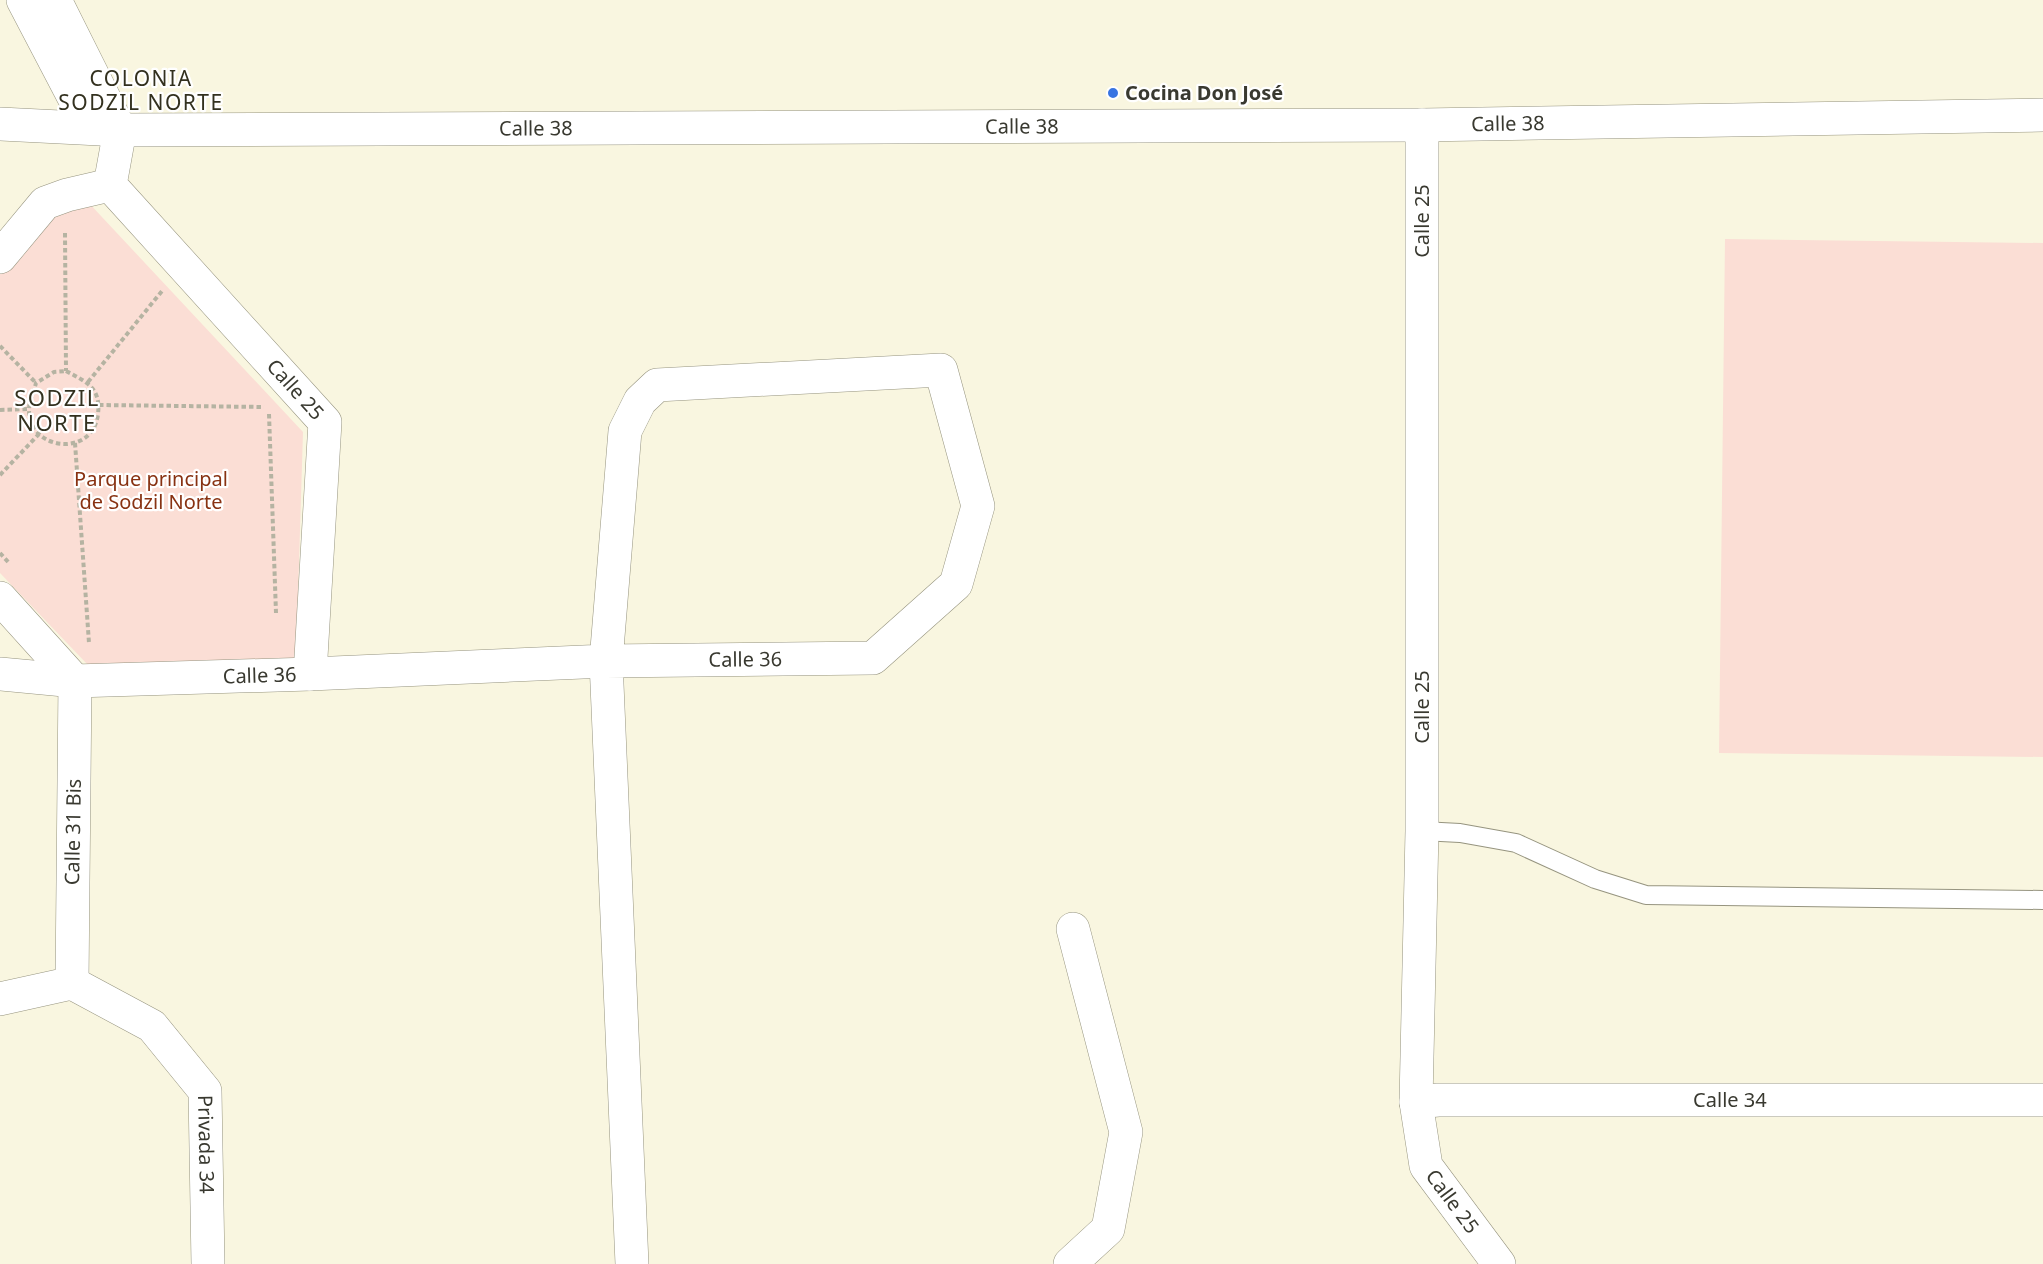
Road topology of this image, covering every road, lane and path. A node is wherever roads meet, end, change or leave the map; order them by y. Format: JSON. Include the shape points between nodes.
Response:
{"nodes":[{"id":1,"x":23,"y":0,"type":"edge"},
{"id":2,"x":55,"y":0,"type":"edge"},
{"id":3,"x":2043,"y":115,"type":"edge"},
{"id":4,"x":0,"y":124,"type":"edge"},
{"id":5,"x":1422,"y":124,"type":"junction"},
{"id":6,"x":105,"y":129,"type":"junction"},
{"id":7,"x":111,"y":174,"type":"junction"},
{"id":8,"x":65,"y":223,"type":"dead end"},
{"id":9,"x":0,"y":257,"type":"edge"},
{"id":10,"x":155,"y":282,"type":"dead end"},
{"id":11,"x":163,"y":290,"type":"junction"},
{"id":12,"x":171,"y":299,"type":"dead end"},
{"id":13,"x":0,"y":346,"type":"edge"},
{"id":14,"x":66,"y":372,"type":"junction"},
{"id":15,"x":88,"y":382,"type":"junction"},
{"id":16,"x":36,"y":383,"type":"junction"},
{"id":17,"x":263,"y":400,"type":"dead end"},
{"id":18,"x":99,"y":405,"type":"junction"},
{"id":19,"x":268,"y":407,"type":"junction"},
{"id":20,"x":29,"y":409,"type":"junction"},
{"id":21,"x":0,"y":410,"type":"edge"},
{"id":22,"x":39,"y":434,"type":"junction"},
{"id":23,"x":75,"y":443,"type":"junction"},
{"id":24,"x":0,"y":475,"type":"edge"},
{"id":25,"x":0,"y":553,"type":"edge"},
{"id":26,"x":16,"y":570,"type":"dead end"},
{"id":27,"x":0,"y":598,"type":"edge"},
{"id":28,"x":276,"y":619,"type":"dead end"},
{"id":29,"x":81,"y":638,"type":"dead end"},
{"id":30,"x":606,"y":662,"type":"junction"},
{"id":31,"x":0,"y":674,"type":"edge"},
{"id":32,"x":310,"y":674,"type":"junction"},
{"id":33,"x":75,"y":681,"type":"junction"},
{"id":34,"x":1422,"y":831,"type":"junction"},
{"id":35,"x":2043,"y":900,"type":"edge"},
{"id":36,"x":1073,"y":929,"type":"dead end"},
{"id":37,"x":72,"y":983,"type":"junction"},
{"id":38,"x":0,"y":999,"type":"edge"},
{"id":39,"x":2043,"y":1100,"type":"edge"},
{"id":40,"x":1416,"y":1102,"type":"junction"},
{"id":41,"x":208,"y":1264,"type":"edge"},
{"id":42,"x":632,"y":1264,"type":"edge"},
{"id":43,"x":1070,"y":1264,"type":"edge"},
{"id":44,"x":1499,"y":1264,"type":"edge"}],
"edges":[{"from":1,"to":6,"type":"street"},
{"from":2,"to":6,"type":"street"},
{"from":3,"to":5,"type":"street","name":"Calle 38"},
{"from":4,"to":6,"type":"street","name":"Calle 38"},
{"from":5,"to":6,"type":"street","name":"Calle 38"},
{"from":5,"to":34,"type":"street","name":"Calle 25"},
{"from":6,"to":7,"type":"street","name":"Calle 25"},
{"from":7,"to":9,"type":"street","via":[[45,203]]},
{"from":7,"to":32,"type":"street","name":"Calle 25","via":[[325,422]]},
{"from":8,"to":14,"type":"path"},
{"from":10,"to":11,"type":"path"},
{"from":11,"to":12,"type":"path"},
{"from":11,"to":15,"type":"path"},
{"from":13,"to":16,"type":"path"},
{"from":14,"to":15,"type":"path"},
{"from":14,"to":16,"type":"path","via":[[54,372]]},
{"from":15,"to":18,"type":"path","via":[[98,395]]},
{"from":16,"to":20,"type":"path"},
{"from":17,"to":19,"type":"path"},
{"from":18,"to":19,"type":"path"},
{"from":18,"to":23,"type":"path","via":[[97,426]]},
{"from":19,"to":28,"type":"path"},
{"from":20,"to":21,"type":"path"},
{"from":20,"to":22,"type":"path","via":[[32,425]]},
{"from":22,"to":23,"type":"path","via":[[56,444]]},
{"from":22,"to":24,"type":"path"},
{"from":23,"to":29,"type":"path","via":[[89,647]]},
{"from":25,"to":26,"type":"path"},
{"from":27,"to":33,"type":"street"},
{"from":30,"to":30,"type":"street","name":"Calle 36","via":[[873,658],[956,584],[978,506],[942,370],[657,385],[640,401],[625,431]]},
{"from":30,"to":32,"type":"street","name":"Calle 36"},
{"from":30,"to":42,"type":"street"},
{"from":31,"to":33,"type":"street","name":"Calle 36"},
{"from":32,"to":33,"type":"street","name":"Calle 36"},
{"from":33,"to":37,"type":"street","name":"Calle 31 Bis"},
{"from":34,"to":35,"type":"lane","via":[[1516,843],[1595,879],[1646,895]]},
{"from":34,"to":40,"type":"street","name":"Calle 25"},
{"from":36,"to":43,"type":"street","via":[[1126,1132],[1108,1229]]},
{"from":37,"to":38,"type":"street"},
{"from":37,"to":41,"type":"street","name":"Privada 34","via":[[152,1026],[205,1091]]},
{"from":39,"to":40,"type":"street","name":"Calle 34"},
{"from":40,"to":44,"type":"street","name":"Calle 25","via":[[1426,1166]]}]}
